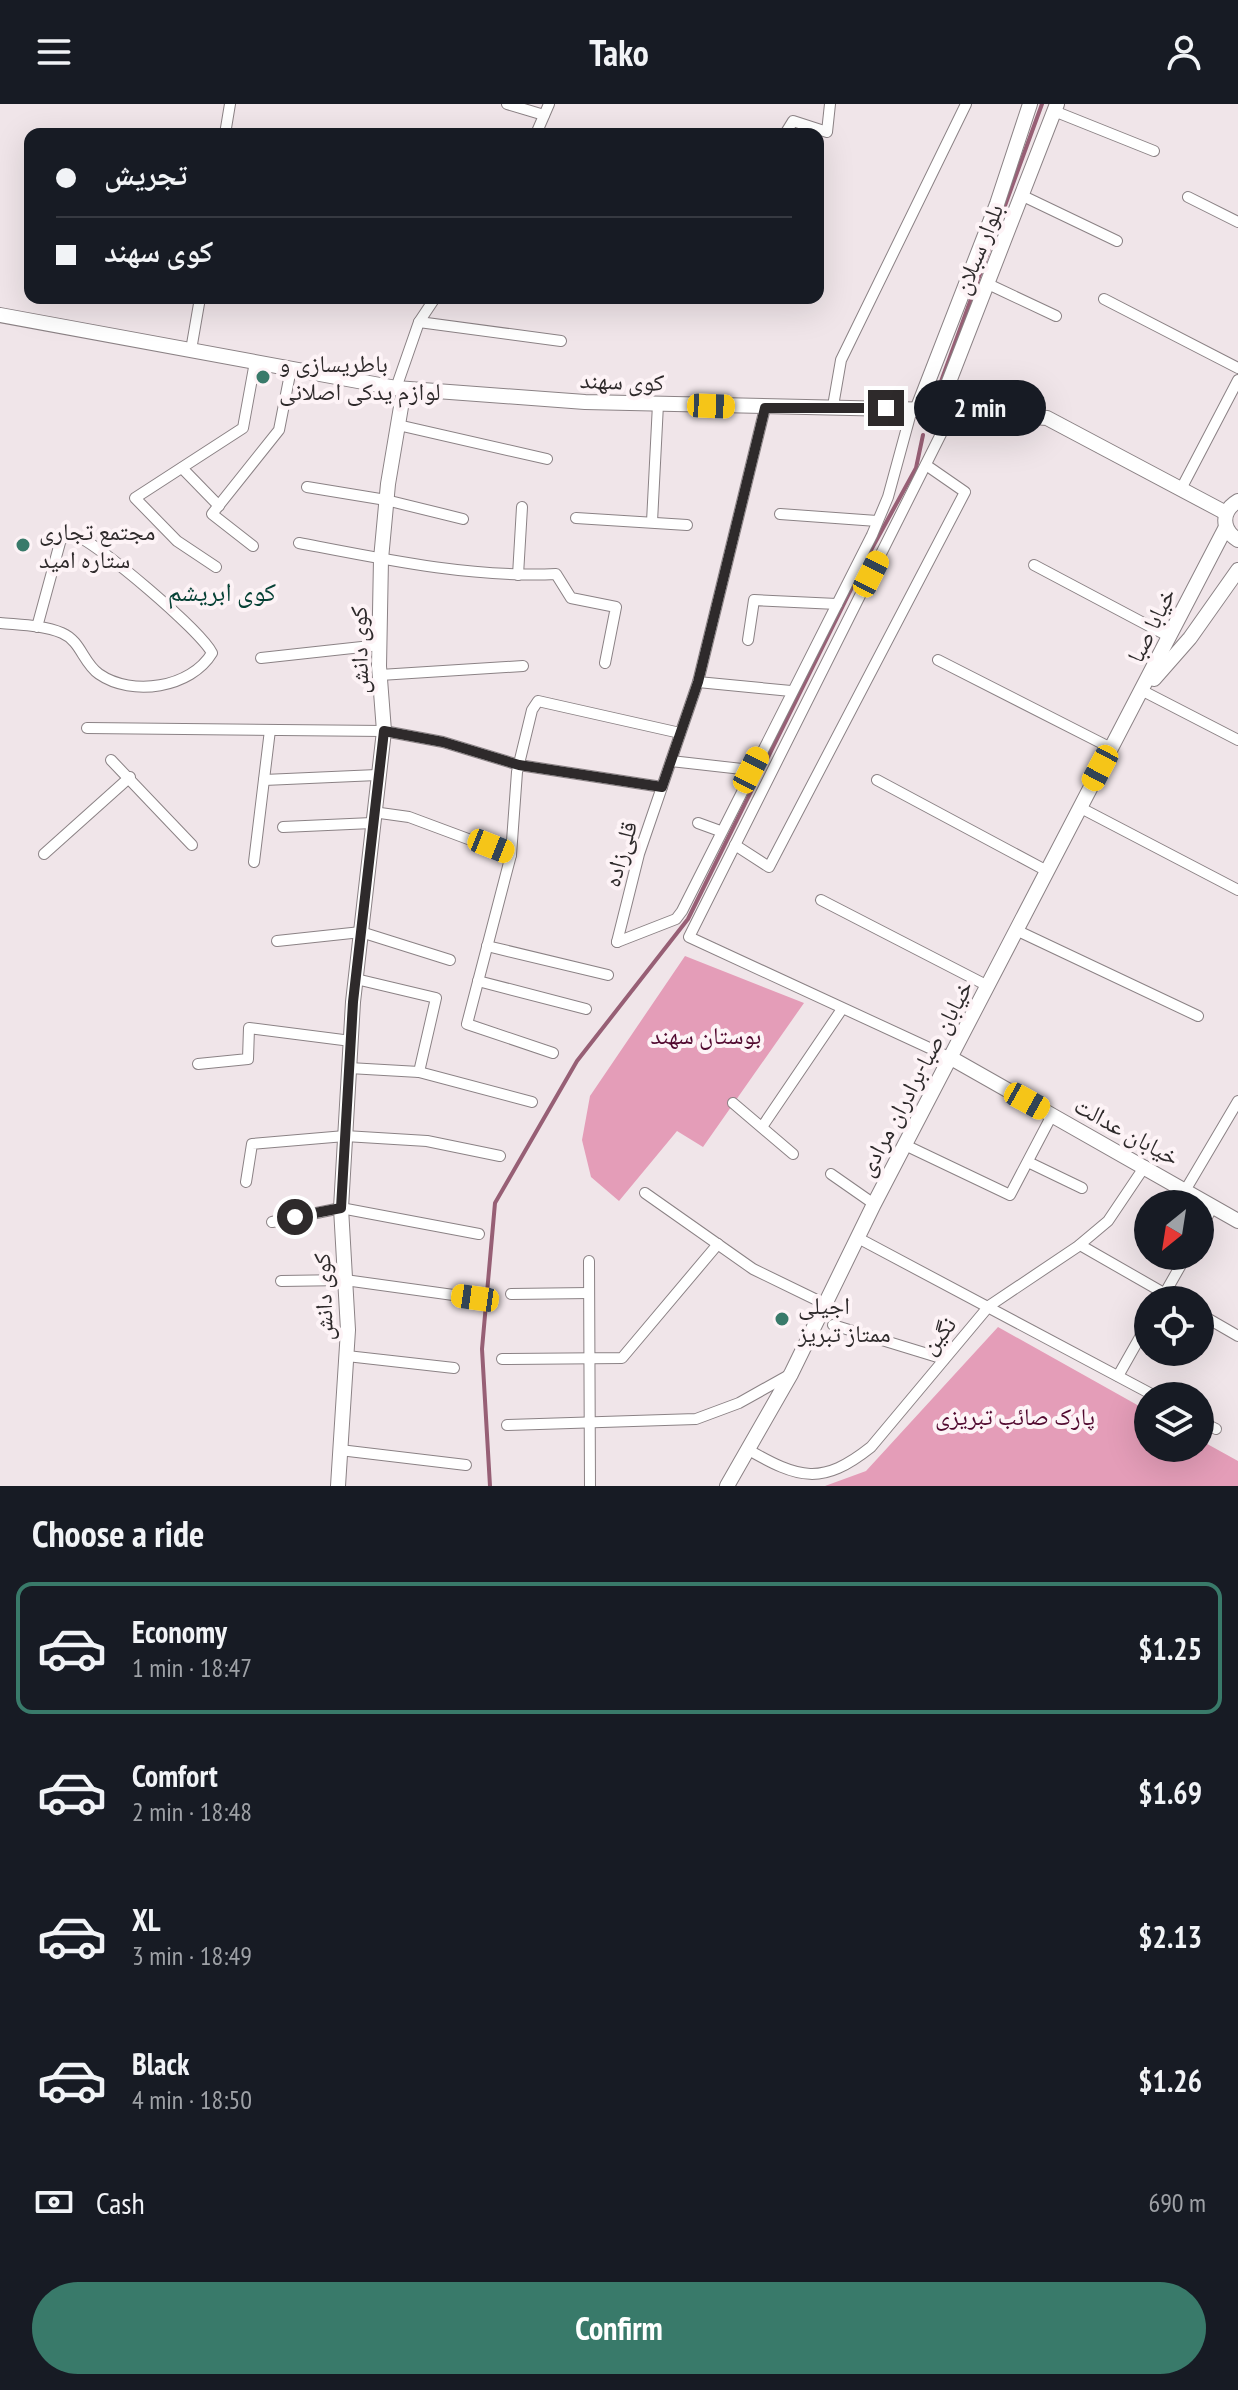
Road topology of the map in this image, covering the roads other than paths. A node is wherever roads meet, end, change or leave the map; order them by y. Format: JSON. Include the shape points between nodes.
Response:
{"nodes":[{"id":1,"x":230,"y":104,"type":"edge"},
{"id":2,"x":507,"y":104,"type":"edge"},
{"id":3,"x":830,"y":104,"type":"edge"},
{"id":4,"x":966,"y":104,"type":"edge"},
{"id":5,"x":1030,"y":104,"type":"edge"},
{"id":6,"x":1056,"y":107,"type":"edge"},
{"id":7,"x":546,"y":109,"type":"edge"},
{"id":8,"x":226,"y":128,"type":"edge"},
{"id":9,"x":538,"y":128,"type":"edge"},
{"id":10,"x":789,"y":128,"type":"edge"},
{"id":11,"x":815,"y":128,"type":"edge"},
{"id":12,"x":824,"y":131,"type":"edge"},
{"id":13,"x":1154,"y":151,"type":"dead end"},
{"id":14,"x":1023,"y":196,"type":"junction"},
{"id":15,"x":1188,"y":197,"type":"dead end"},
{"id":16,"x":1238,"y":222,"type":"edge"},
{"id":17,"x":1117,"y":241,"type":"dead end"},
{"id":18,"x":988,"y":284,"type":"junction"},
{"id":19,"x":1104,"y":299,"type":"dead end"},
{"id":20,"x":199,"y":304,"type":"edge"},
{"id":21,"x":431,"y":304,"type":"edge"},
{"id":22,"x":0,"y":315,"type":"edge"},
{"id":23,"x":1056,"y":316,"type":"dead end"},
{"id":24,"x":419,"y":322,"type":"junction"},
{"id":25,"x":561,"y":341,"type":"dead end"},
{"id":26,"x":191,"y":350,"type":"junction"},
{"id":27,"x":255,"y":362,"type":"junction"},
{"id":28,"x":1238,"y":368,"type":"edge"},
{"id":29,"x":291,"y":369,"type":"junction"},
{"id":30,"x":1238,"y":380,"type":"edge"},
{"id":31,"x":400,"y":389,"type":"junction"},
{"id":32,"x":658,"y":404,"type":"junction"},
{"id":33,"x":833,"y":406,"type":"junction"},
{"id":34,"x":765,"y":408,"type":"junction"},
{"id":35,"x":914,"y":410,"type":"junction"},
{"id":36,"x":943,"y":410,"type":"junction"},
{"id":37,"x":398,"y":425,"type":"junction"},
{"id":38,"x":547,"y":459,"type":"dead end"},
{"id":39,"x":926,"y":465,"type":"junction"},
{"id":40,"x":182,"y":468,"type":"junction"},
{"id":41,"x":307,"y":487,"type":"dead end"},
{"id":42,"x":1181,"y":489,"type":"junction"},
{"id":43,"x":386,"y":500,"type":"junction"},
{"id":44,"x":1238,"y":501,"type":"edge"},
{"id":45,"x":219,"y":506,"type":"junction"},
{"id":46,"x":522,"y":507,"type":"dead end"},
{"id":47,"x":780,"y":514,"type":"dead end"},
{"id":48,"x":576,"y":518,"type":"dead end"},
{"id":49,"x":463,"y":519,"type":"dead end"},
{"id":50,"x":1226,"y":520,"type":"junction"},
{"id":51,"x":877,"y":521,"type":"junction"},
{"id":52,"x":652,"y":522,"type":"junction"},
{"id":53,"x":687,"y":525,"type":"dead end"},
{"id":54,"x":1238,"y":540,"type":"edge"},
{"id":55,"x":299,"y":543,"type":"dead end"},
{"id":56,"x":253,"y":546,"type":"dead end"},
{"id":57,"x":381,"y":559,"type":"junction"},
{"id":58,"x":1034,"y":565,"type":"dead end"},
{"id":59,"x":216,"y":567,"type":"dead end"},
{"id":60,"x":1238,"y":570,"type":"edge"},
{"id":61,"x":518,"y":575,"type":"junction"},
{"id":62,"x":1234,"y":589,"type":"edge"},
{"id":63,"x":837,"y":604,"type":"junction"},
{"id":64,"x":0,"y":623,"type":"edge"},
{"id":65,"x":37,"y":627,"type":"junction"},
{"id":66,"x":1168,"y":636,"type":"junction"},
{"id":67,"x":748,"y":640,"type":"dead end"},
{"id":68,"x":380,"y":645,"type":"junction"},
{"id":69,"x":261,"y":658,"type":"dead end"},
{"id":70,"x":938,"y":660,"type":"dead end"},
{"id":71,"x":605,"y":663,"type":"dead end"},
{"id":72,"x":523,"y":666,"type":"dead end"},
{"id":73,"x":380,"y":675,"type":"junction"},
{"id":74,"x":698,"y":682,"type":"junction"},
{"id":75,"x":791,"y":691,"type":"junction"},
{"id":76,"x":1143,"y":691,"type":"junction"},
{"id":77,"x":87,"y":728,"type":"dead end"},
{"id":78,"x":270,"y":730,"type":"junction"},
{"id":79,"x":384,"y":731,"type":"junction"},
{"id":80,"x":680,"y":733,"type":"junction"},
{"id":81,"x":1238,"y":740,"type":"edge"},
{"id":82,"x":1111,"y":748,"type":"junction"},
{"id":83,"x":111,"y":760,"type":"dead end"},
{"id":84,"x":671,"y":761,"type":"junction"},
{"id":85,"x":519,"y":765,"type":"junction"},
{"id":86,"x":751,"y":770,"type":"junction"},
{"id":87,"x":377,"y":775,"type":"junction"},
{"id":88,"x":130,"y":777,"type":"junction"},
{"id":89,"x":264,"y":780,"type":"junction"},
{"id":90,"x":877,"y":780,"type":"dead end"},
{"id":91,"x":662,"y":787,"type":"junction"},
{"id":92,"x":1079,"y":807,"type":"junction"},
{"id":93,"x":372,"y":818,"type":"junction"},
{"id":94,"x":698,"y":823,"type":"dead end"},
{"id":95,"x":283,"y":827,"type":"dead end"},
{"id":96,"x":720,"y":831,"type":"junction"},
{"id":97,"x":192,"y":845,"type":"dead end"},
{"id":98,"x":735,"y":845,"type":"junction"},
{"id":99,"x":44,"y":854,"type":"dead end"},
{"id":100,"x":511,"y":855,"type":"junction"},
{"id":101,"x":254,"y":862,"type":"dead end"},
{"id":102,"x":1047,"y":871,"type":"junction"},
{"id":103,"x":1238,"y":890,"type":"edge"},
{"id":104,"x":821,"y":900,"type":"dead end"},
{"id":105,"x":1018,"y":931,"type":"junction"},
{"id":106,"x":361,"y":932,"type":"junction"},
{"id":107,"x":277,"y":941,"type":"dead end"},
{"id":108,"x":487,"y":946,"type":"junction"},
{"id":109,"x":450,"y":960,"type":"dead end"},
{"id":110,"x":608,"y":975,"type":"dead end"},
{"id":111,"x":356,"y":979,"type":"junction"},
{"id":112,"x":478,"y":981,"type":"junction"},
{"id":113,"x":988,"y":986,"type":"junction"},
{"id":114,"x":586,"y":1009,"type":"dead end"},
{"id":115,"x":842,"y":1009,"type":"junction"},
{"id":116,"x":1198,"y":1016,"type":"dead end"},
{"id":117,"x":351,"y":1041,"type":"junction"},
{"id":118,"x":553,"y":1053,"type":"dead end"},
{"id":119,"x":951,"y":1058,"type":"junction"},
{"id":120,"x":198,"y":1064,"type":"dead end"},
{"id":121,"x":349,"y":1068,"type":"junction"},
{"id":122,"x":419,"y":1072,"type":"junction"},
{"id":123,"x":1238,"y":1101,"type":"edge"},
{"id":124,"x":532,"y":1102,"type":"dead end"},
{"id":125,"x":733,"y":1103,"type":"dead end"},
{"id":126,"x":1052,"y":1115,"type":"junction"},
{"id":127,"x":762,"y":1127,"type":"junction"},
{"id":128,"x":345,"y":1136,"type":"junction"},
{"id":129,"x":905,"y":1145,"type":"junction"},
{"id":130,"x":793,"y":1154,"type":"dead end"},
{"id":131,"x":500,"y":1156,"type":"dead end"},
{"id":132,"x":1028,"y":1162,"type":"junction"},
{"id":133,"x":1145,"y":1166,"type":"junction"},
{"id":134,"x":831,"y":1174,"type":"dead end"},
{"id":135,"x":246,"y":1182,"type":"dead end"},
{"id":136,"x":1082,"y":1188,"type":"dead end"},
{"id":137,"x":1186,"y":1189,"type":"joint"},
{"id":138,"x":645,"y":1193,"type":"dead end"},
{"id":139,"x":874,"y":1204,"type":"junction"},
{"id":140,"x":1214,"y":1207,"type":"edge"},
{"id":141,"x":341,"y":1208,"type":"junction"},
{"id":142,"x":1238,"y":1221,"type":"edge"},
{"id":143,"x":272,"y":1222,"type":"dead end"},
{"id":144,"x":479,"y":1234,"type":"dead end"},
{"id":145,"x":858,"y":1238,"type":"junction"},
{"id":146,"x":718,"y":1244,"type":"junction"},
{"id":147,"x":1080,"y":1245,"type":"junction"},
{"id":148,"x":589,"y":1261,"type":"dead end"},
{"id":149,"x":345,"y":1280,"type":"junction"},
{"id":150,"x":281,"y":1281,"type":"dead end"},
{"id":151,"x":1145,"y":1286,"type":"edge"},
{"id":152,"x":589,"y":1293,"type":"junction"},
{"id":153,"x":511,"y":1294,"type":"dead end"},
{"id":154,"x":475,"y":1298,"type":"dead end"},
{"id":155,"x":825,"y":1304,"type":"junction"},
{"id":156,"x":989,"y":1306,"type":"junction"},
{"id":157,"x":1214,"y":1322,"type":"edge"},
{"id":158,"x":833,"y":1325,"type":"dead end"},
{"id":159,"x":1238,"y":1336,"type":"edge"},
{"id":160,"x":1134,"y":1348,"type":"edge"},
{"id":161,"x":347,"y":1356,"type":"junction"},
{"id":162,"x":591,"y":1358,"type":"junction"},
{"id":163,"x":502,"y":1359,"type":"dead end"},
{"id":164,"x":944,"y":1359,"type":"junction"},
{"id":165,"x":454,"y":1368,"type":"dead end"},
{"id":166,"x":791,"y":1374,"type":"junction"},
{"id":167,"x":1118,"y":1376,"type":"junction"},
{"id":168,"x":1134,"y":1385,"type":"edge"},
{"id":169,"x":592,"y":1422,"type":"junction"},
{"id":170,"x":507,"y":1425,"type":"dead end"},
{"id":171,"x":747,"y":1449,"type":"junction"},
{"id":172,"x":340,"y":1450,"type":"junction"},
{"id":173,"x":466,"y":1465,"type":"dead end"},
{"id":174,"x":818,"y":1475,"type":"junction"},
{"id":175,"x":338,"y":1486,"type":"edge"},
{"id":176,"x":590,"y":1486,"type":"edge"},
{"id":177,"x":727,"y":1486,"type":"edge"},
{"id":178,"x":811,"y":1486,"type":"edge"}],
"edges":[{"from":1,"to":8,"type":"street"},
{"from":2,"to":7,"type":"street"},
{"from":3,"to":12,"type":"street"},
{"from":4,"to":33,"type":"street","via":[[841,360]]},
{"from":5,"to":35,"type":"main road","name":"بلوار سبلان","via":[[997,204]]},
{"from":6,"to":13,"type":"street"},
{"from":6,"to":14,"type":"main road","name":"بلوار سبلان"},
{"from":7,"to":9,"type":"street"},
{"from":10,"to":11,"type":"street","via":[[793,121]]},
{"from":14,"to":17,"type":"street"},
{"from":14,"to":18,"type":"main road","name":"بلوار سبلان"},
{"from":15,"to":16,"type":"street"},
{"from":18,"to":23,"type":"street"},
{"from":18,"to":36,"type":"main road","name":"بلوار سبلان"},
{"from":19,"to":28,"type":"street"},
{"from":20,"to":26,"type":"street"},
{"from":21,"to":24,"type":"street"},
{"from":22,"to":26,"type":"main road","name":"کوی سهند"},
{"from":24,"to":25,"type":"street"},
{"from":24,"to":31,"type":"street"},
{"from":26,"to":27,"type":"main road","name":"کوی سهند"},
{"from":27,"to":29,"type":"main road","name":"کوی سهند"},
{"from":27,"to":40,"type":"street","via":[[243,428]]},
{"from":29,"to":31,"type":"main road","name":"کوی سهند"},
{"from":29,"to":45,"type":"street","via":[[279,430]]},
{"from":30,"to":42,"type":"street"},
{"from":31,"to":32,"type":"main road","name":"کوی سهند"},
{"from":31,"to":37,"type":"main road","name":"کوی دانش"},
{"from":32,"to":34,"type":"main road","name":"کوی سهند"},
{"from":32,"to":52,"type":"street"},
{"from":33,"to":34,"type":"main road","name":"کوی سهند"},
{"from":33,"to":35,"type":"main road","name":"کوی سهند"},
{"from":34,"to":74,"type":"street","name":"قلی‌زاده"},
{"from":35,"to":36,"type":"main road","name":"کوی سهند"},
{"from":35,"to":51,"type":"street"},
{"from":36,"to":39,"type":"street"},
{"from":36,"to":42,"type":"main road","name":"کوی سهند","via":[[1047,418]]},
{"from":37,"to":38,"type":"street"},
{"from":37,"to":43,"type":"main road","name":"کوی دانش"},
{"from":39,"to":98,"type":"street"},
{"from":39,"to":98,"type":"street","via":[[965,492],[769,867]]},
{"from":40,"to":45,"type":"street"},
{"from":40,"to":59,"type":"street","via":[[136,496],[136,503],[177,541]]},
{"from":41,"to":43,"type":"street"},
{"from":42,"to":50,"type":"main road","name":"کوی سهند"},
{"from":43,"to":49,"type":"street"},
{"from":43,"to":57,"type":"main road","name":"کوی دانش"},
{"from":44,"to":50,"type":"main road","name":"خیابا صبا"},
{"from":45,"to":56,"type":"street","via":[[213,516]]},
{"from":46,"to":61,"type":"street"},
{"from":47,"to":51,"type":"street"},
{"from":48,"to":52,"type":"street"},
{"from":50,"to":54,"type":"main road","name":"کوی سهند"},
{"from":50,"to":66,"type":"main road","name":"خیابا صبا"},
{"from":51,"to":63,"type":"street"},
{"from":52,"to":53,"type":"street"},
{"from":55,"to":57,"type":"street"},
{"from":57,"to":61,"type":"street"},
{"from":57,"to":68,"type":"main road","name":"کوی دانش"},
{"from":58,"to":66,"type":"street"},
{"from":60,"to":62,"type":"main road","name":"خیابا صبا"},
{"from":61,"to":71,"type":"street","via":[[556,574],[571,598],[616,607]]},
{"from":62,"to":76,"type":"main road","name":"خیابا صبا"},
{"from":63,"to":67,"type":"street","via":[[754,600]]},
{"from":63,"to":75,"type":"street"},
{"from":64,"to":65,"type":"street"},
{"from":65,"to":65,"type":"street","via":[[70,637],[98,674],[126,684],[172,684],[212,653],[97,547],[75,535],[61,539]]},
{"from":66,"to":76,"type":"main road","name":"خیابا صبا"},
{"from":68,"to":69,"type":"street"},
{"from":68,"to":73,"type":"main road","name":"کوی دانش"},
{"from":70,"to":82,"type":"street"},
{"from":72,"to":73,"type":"street"},
{"from":73,"to":79,"type":"main road","name":"کوی دانش"},
{"from":74,"to":75,"type":"street"},
{"from":74,"to":80,"type":"street","name":"قلی‌زاده"},
{"from":75,"to":86,"type":"street"},
{"from":76,"to":81,"type":"street"},
{"from":76,"to":82,"type":"main road","name":"خیابان صبا-برادران مرادی"},
{"from":77,"to":78,"type":"street"},
{"from":78,"to":79,"type":"street"},
{"from":78,"to":89,"type":"street"},
{"from":79,"to":85,"type":"street"},
{"from":79,"to":87,"type":"main road","name":"کوی دانش"},
{"from":80,"to":84,"type":"street","name":"قلی‌زاده"},
{"from":80,"to":85,"type":"street","via":[[538,701]]},
{"from":82,"to":92,"type":"main road","name":"خیابان صبا-برادران مرادی"},
{"from":83,"to":88,"type":"street"},
{"from":84,"to":86,"type":"street"},
{"from":84,"to":91,"type":"street","name":"قلی‌زاده"},
{"from":85,"to":91,"type":"street"},
{"from":85,"to":100,"type":"street"},
{"from":86,"to":96,"type":"street"},
{"from":87,"to":89,"type":"street"},
{"from":87,"to":93,"type":"main road","name":"کوی دانش"},
{"from":88,"to":97,"type":"street"},
{"from":88,"to":99,"type":"street"},
{"from":89,"to":101,"type":"street"},
{"from":90,"to":102,"type":"street"},
{"from":91,"to":96,"type":"street","name":"قلی‌زاده","via":[[617,942],[676,919]]},
{"from":92,"to":102,"type":"main road","name":"خیابان صبا-برادران مرادی"},
{"from":92,"to":103,"type":"street"},
{"from":93,"to":95,"type":"street"},
{"from":93,"to":100,"type":"street","via":[[423,821]]},
{"from":93,"to":106,"type":"main road","name":"کوی دانش"},
{"from":94,"to":96,"type":"street"},
{"from":98,"to":115,"type":"street","via":[[689,937]]},
{"from":100,"to":108,"type":"street"},
{"from":102,"to":105,"type":"main road","name":"خیابان صبا-برادران مرادی"},
{"from":104,"to":113,"type":"street"},
{"from":105,"to":113,"type":"main road","name":"خیابان صبا-برادران مرادی"},
{"from":105,"to":116,"type":"street"},
{"from":106,"to":107,"type":"street"},
{"from":106,"to":109,"type":"street"},
{"from":106,"to":111,"type":"main road","name":"کوی دانش"},
{"from":108,"to":110,"type":"street"},
{"from":108,"to":112,"type":"street"},
{"from":111,"to":117,"type":"main road","name":"کوی دانش"},
{"from":111,"to":122,"type":"street","via":[[436,998]]},
{"from":112,"to":114,"type":"street"},
{"from":112,"to":118,"type":"street","via":[[467,1024]]},
{"from":113,"to":119,"type":"main road","name":"خیابان صبا-برادران مرادی"},
{"from":115,"to":119,"type":"street"},
{"from":115,"to":127,"type":"street"},
{"from":117,"to":120,"type":"street","via":[[249,1028],[248,1059]]},
{"from":117,"to":121,"type":"main road","name":"کوی دانش"},
{"from":119,"to":126,"type":"main road","name":"خیابان عدالت"},
{"from":119,"to":129,"type":"main road","name":"خیابان صبا-برادران مرادی"},
{"from":121,"to":122,"type":"street"},
{"from":121,"to":128,"type":"main road","name":"کوی دانش"},
{"from":122,"to":124,"type":"street"},
{"from":123,"to":137,"type":"street"},
{"from":125,"to":127,"type":"street"},
{"from":126,"to":132,"type":"street"},
{"from":126,"to":133,"type":"main road","name":"خیابان عدالت"},
{"from":127,"to":130,"type":"street"},
{"from":128,"to":131,"type":"street","via":[[427,1141]]},
{"from":128,"to":135,"type":"street","via":[[252,1144]]},
{"from":128,"to":141,"type":"main road","name":"کوی دانش"},
{"from":129,"to":132,"type":"street","via":[[1010,1195]]},
{"from":129,"to":139,"type":"main road","name":"خیابان صبا-برادران مرادی"},
{"from":132,"to":136,"type":"street"},
{"from":133,"to":137,"type":"main road","name":"خیابان عدالت"},
{"from":133,"to":147,"type":"street","name":"نگین","via":[[1108,1221]]},
{"from":134,"to":139,"type":"street"},
{"from":138,"to":146,"type":"street"},
{"from":139,"to":145,"type":"main road","name":"خیابان صبا-برادران مرادی"},
{"from":140,"to":142,"type":"main road","name":"خیابان عدالت"},
{"from":141,"to":143,"type":"street"},
{"from":141,"to":144,"type":"street"},
{"from":141,"to":149,"type":"main road","name":"کوی دانش"},
{"from":145,"to":155,"type":"main road","name":"خیابان صبا-برادران مرادی"},
{"from":145,"to":156,"type":"street"},
{"from":146,"to":155,"type":"street","via":[[753,1269]]},
{"from":146,"to":162,"type":"street","via":[[622,1358]]},
{"from":147,"to":151,"type":"street"},
{"from":147,"to":156,"type":"street","name":"نگین"},
{"from":148,"to":152,"type":"street"},
{"from":149,"to":150,"type":"street"},
{"from":149,"to":154,"type":"street"},
{"from":149,"to":161,"type":"main road","name":"کوی دانش"},
{"from":152,"to":153,"type":"street"},
{"from":152,"to":162,"type":"street"},
{"from":155,"to":166,"type":"main road","name":"خیابان صبا-برادران مرادی"},
{"from":156,"to":164,"type":"street","name":"نگین"},
{"from":156,"to":167,"type":"street"},
{"from":157,"to":159,"type":"street"},
{"from":158,"to":164,"type":"street"},
{"from":160,"to":167,"type":"street"},
{"from":161,"to":165,"type":"street"},
{"from":161,"to":172,"type":"main road","name":"کوی دانش"},
{"from":162,"to":163,"type":"street"},
{"from":162,"to":169,"type":"street"},
{"from":164,"to":174,"type":"street","name":"نگین","via":[[871,1447],[851,1464]]},
{"from":166,"to":169,"type":"street","via":[[696,1419]]},
{"from":166,"to":171,"type":"main road","name":"خیابان صبا-برادران مرادی"},
{"from":167,"to":168,"type":"street"},
{"from":169,"to":170,"type":"street"},
{"from":169,"to":176,"type":"street"},
{"from":171,"to":174,"type":"street","via":[[787,1472]]},
{"from":171,"to":177,"type":"main road","name":"خیابان صبا-برادران مرادی"},
{"from":172,"to":173,"type":"street"},
{"from":172,"to":175,"type":"main road","name":"کوی دانش"},
{"from":174,"to":178,"type":"street"}]}
